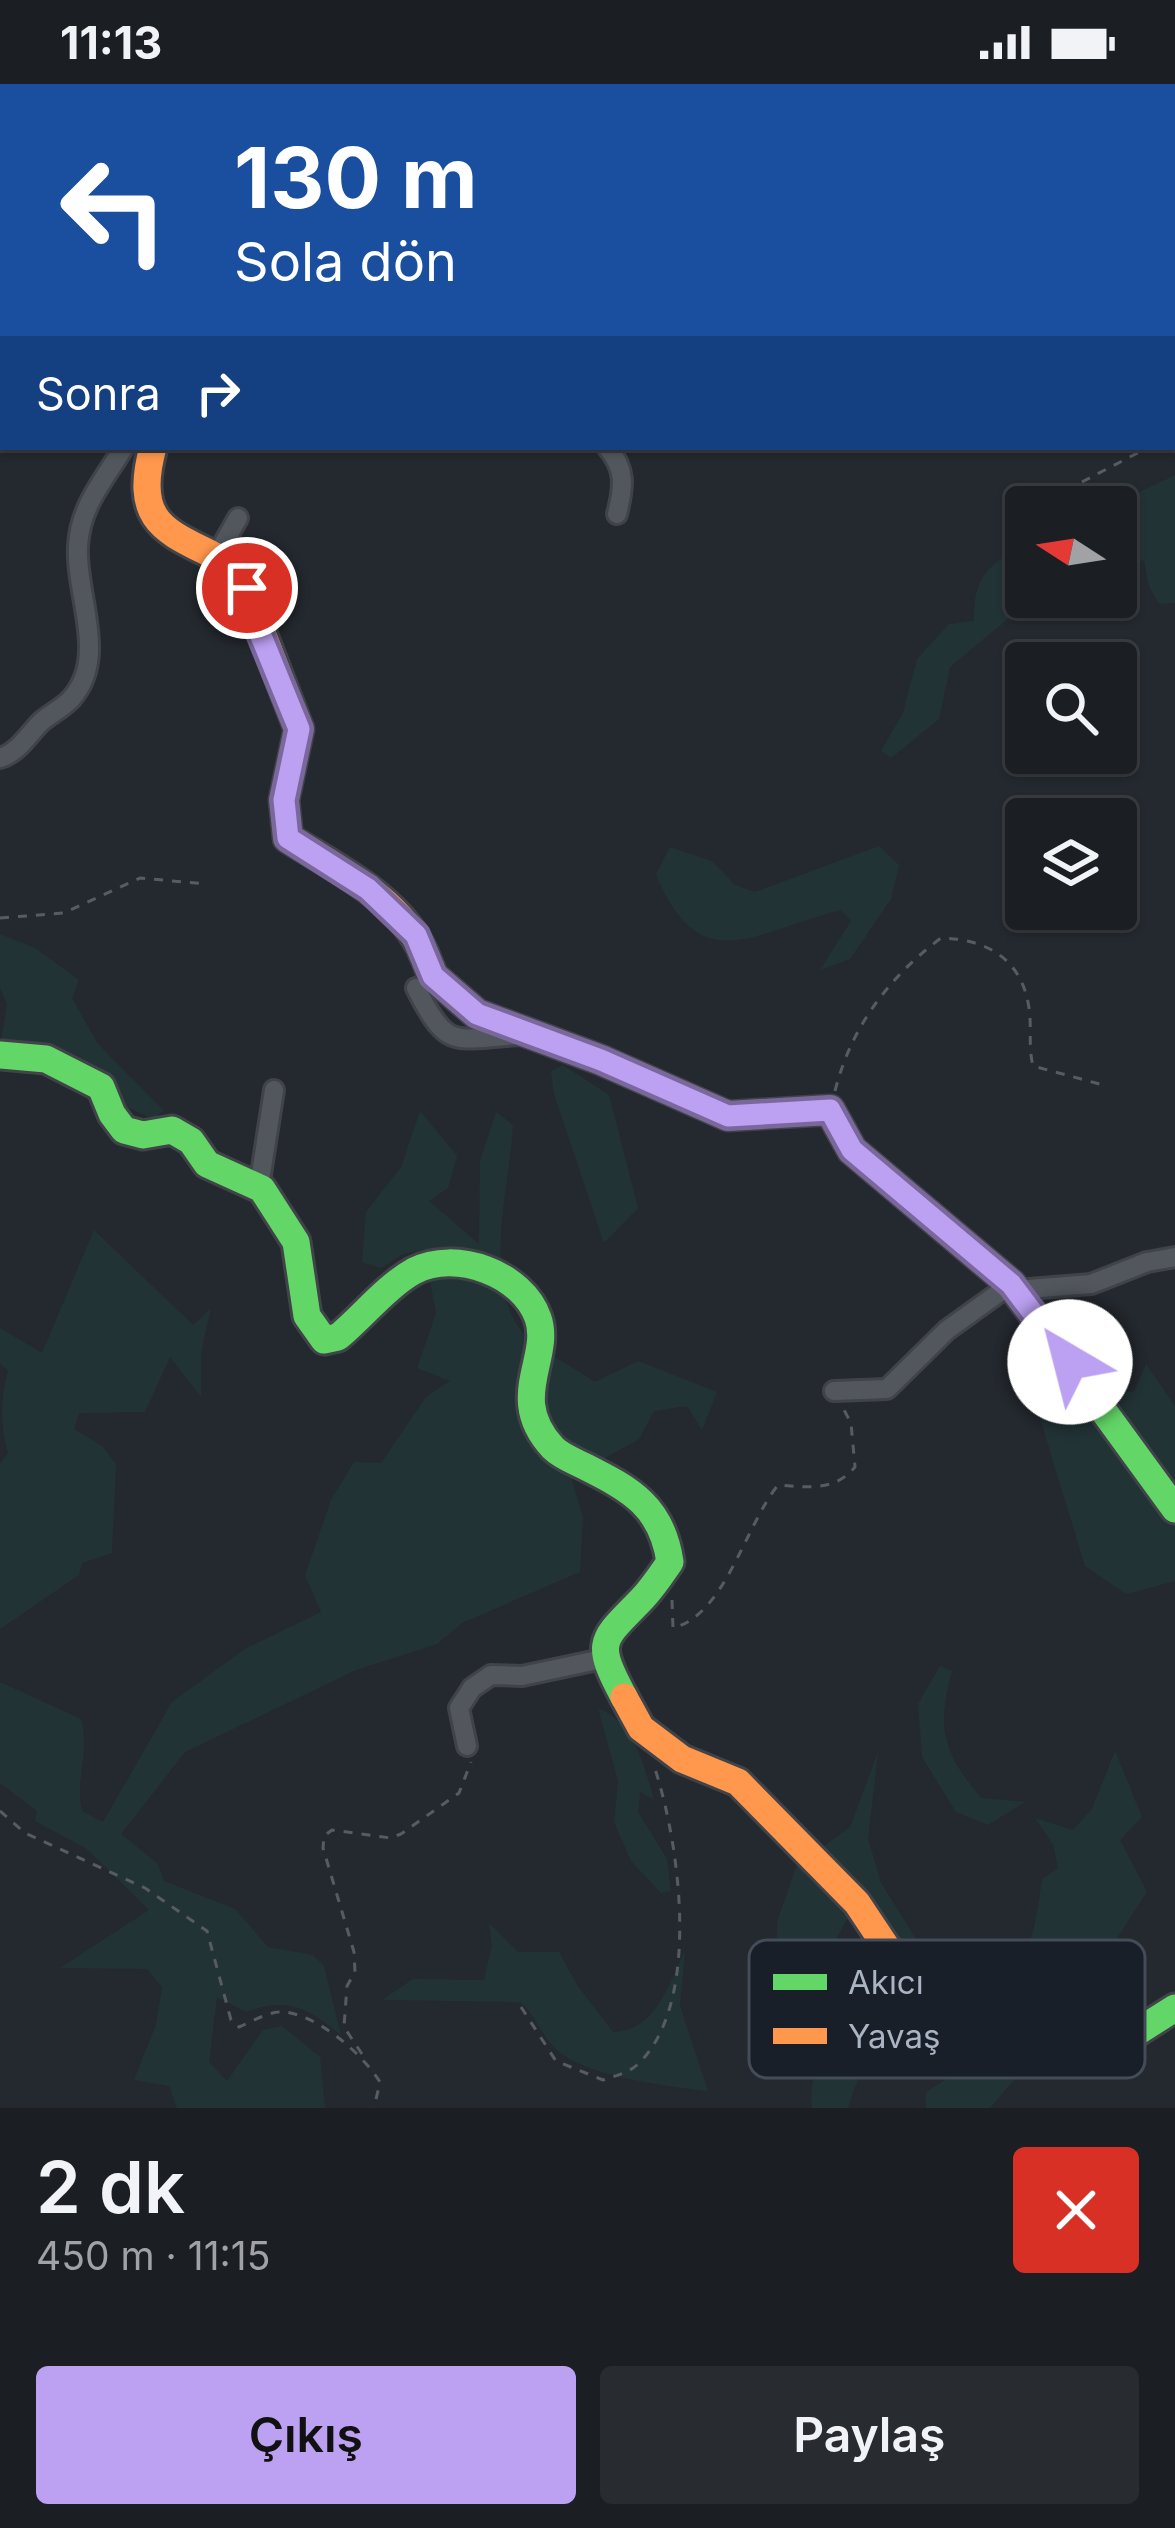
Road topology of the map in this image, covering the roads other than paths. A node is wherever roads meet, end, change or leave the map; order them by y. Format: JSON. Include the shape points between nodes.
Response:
{"nodes":[{"id":1,"x":122,"y":450,"type":"edge"},
{"id":2,"x":152,"y":450,"type":"edge"},
{"id":3,"x":610,"y":450,"type":"edge"},
{"id":4,"x":617,"y":514,"type":"dead end"},
{"id":5,"x":238,"y":518,"type":"dead end"},
{"id":6,"x":217,"y":555,"type":"junction"},
{"id":7,"x":279,"y":569,"type":"dead end"},
{"id":8,"x":263,"y":645,"type":"junction"},
{"id":9,"x":0,"y":758,"type":"edge"},
{"id":10,"x":416,"y":988,"type":"dead end"},
{"id":11,"x":532,"y":1034,"type":"junction"},
{"id":12,"x":0,"y":1054,"type":"edge"},
{"id":13,"x":274,"y":1090,"type":"dead end"},
{"id":14,"x":260,"y":1187,"type":"junction"},
{"id":15,"x":1175,"y":1257,"type":"edge"},
{"id":16,"x":1014,"y":1287,"type":"junction"},
{"id":17,"x":834,"y":1390,"type":"road end"},
{"id":18,"x":1175,"y":1509,"type":"edge"},
{"id":19,"x":607,"y":1658,"type":"junction"},
{"id":20,"x":467,"y":1746,"type":"road end"},
{"id":21,"x":882,"y":1940,"type":"edge"},
{"id":22,"x":1175,"y":2008,"type":"edge"},
{"id":23,"x":1145,"y":2027,"type":"edge"}],
"edges":[{"from":1,"to":9,"type":"street","via":[[86,504],[78,545],[90,628],[73,698]]},
{"from":2,"to":6,"type":"street","via":[[143,475],[156,523],[171,539]]},
{"from":3,"to":4,"type":"street","via":[[624,487]]},
{"from":5,"to":6,"type":"street"},
{"from":6,"to":8,"type":"street","via":[[237,568]]},
{"from":7,"to":8,"type":"street","via":[[262,580],[257,599]]},
{"from":8,"to":11,"type":"street","via":[[299,729],[284,800],[288,838],[368,889],[416,935],[433,976],[477,1014]]},
{"from":10,"to":11,"type":"street","via":[[453,1040]]},
{"from":11,"to":16,"type":"street","via":[[728,1116],[830,1110],[852,1150]]},
{"from":12,"to":14,"type":"street","via":[[46,1059],[101,1087],[125,1132],[172,1130],[207,1164]]},
{"from":13,"to":14,"type":"street"},
{"from":14,"to":19,"type":"street","via":[[296,1242],[307,1316],[324,1340],[338,1337],[416,1270],[488,1268],[522,1289],[540,1321],[530,1399],[537,1426],[555,1451],[624,1486],[665,1528],[670,1562],[611,1625]]},
{"from":15,"to":16,"type":"street","via":[[1091,1284]]},
{"from":16,"to":17,"type":"street","via":[[946,1330],[887,1389]]},
{"from":16,"to":18,"type":"street"},
{"from":19,"to":20,"type":"street","via":[[491,1675],[459,1708]]},
{"from":19,"to":21,"type":"street","via":[[641,1728],[682,1759],[738,1782],[857,1903]]},
{"from":22,"to":23,"type":"street"}]}
